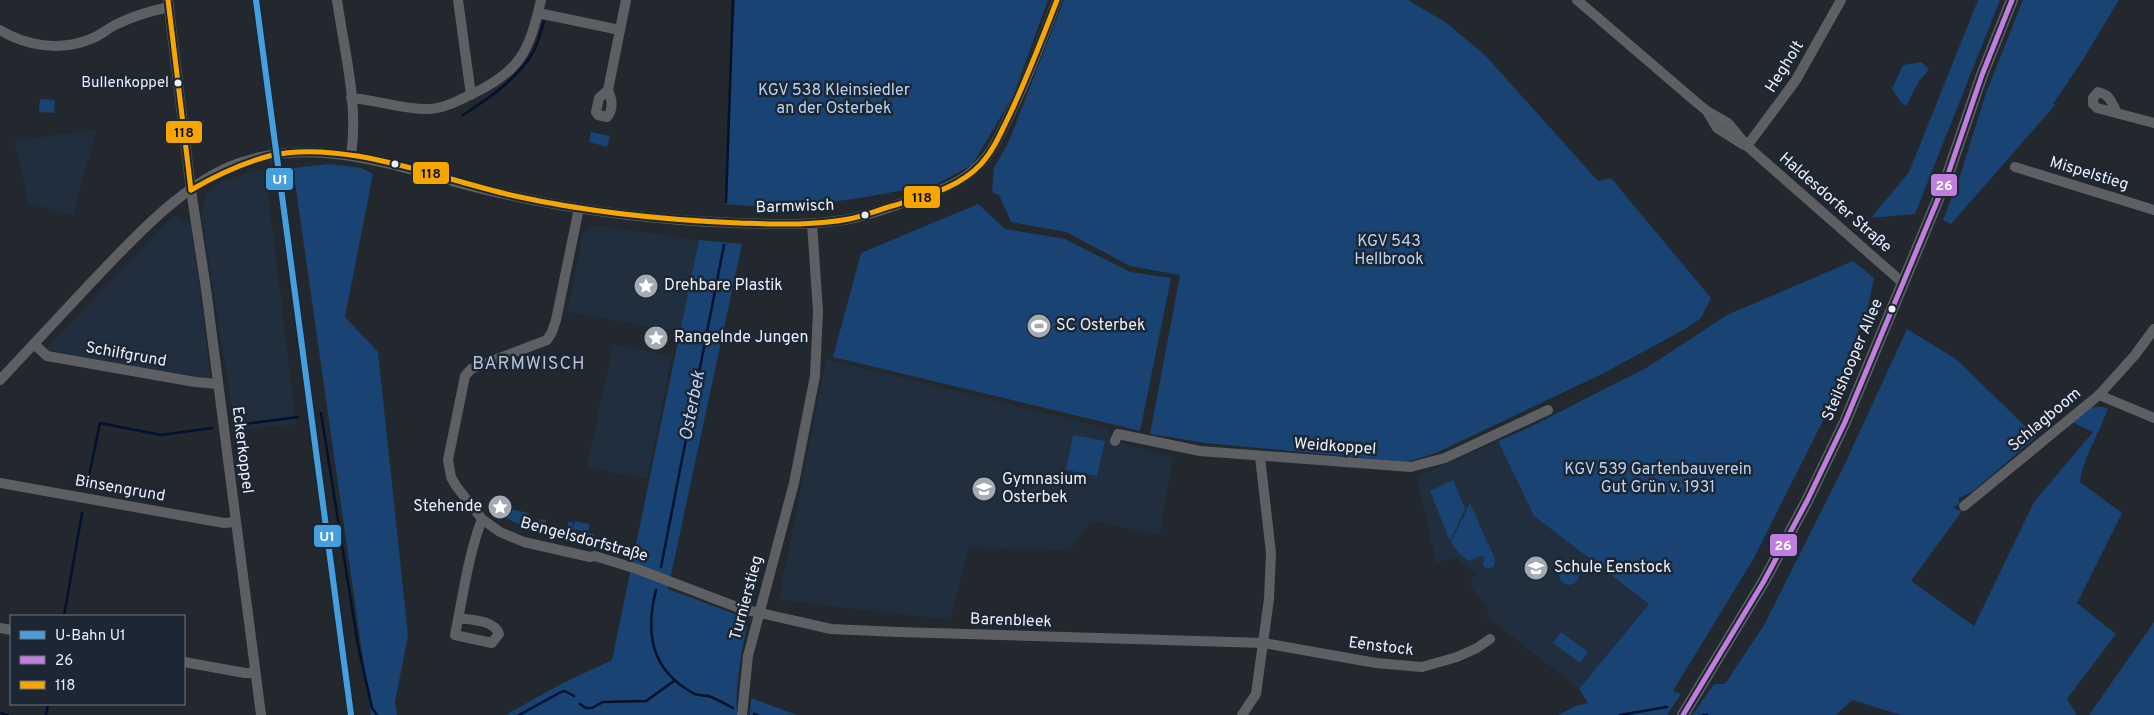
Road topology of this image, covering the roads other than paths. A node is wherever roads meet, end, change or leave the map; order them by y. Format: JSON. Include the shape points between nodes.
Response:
{"nodes":[{"id":1,"x":337,"y":0,"type":"edge"},
{"id":2,"x":458,"y":0,"type":"edge"},
{"id":3,"x":541,"y":0,"type":"edge"},
{"id":4,"x":626,"y":0,"type":"edge"},
{"id":5,"x":1057,"y":0,"type":"edge"},
{"id":6,"x":1577,"y":0,"type":"edge"},
{"id":7,"x":1841,"y":0,"type":"edge"},
{"id":8,"x":2012,"y":0,"type":"edge"},
{"id":9,"x":168,"y":3,"type":"edge"},
{"id":10,"x":538,"y":13,"type":"junction"},
{"id":11,"x":0,"y":30,"type":"edge"},
{"id":12,"x":620,"y":30,"type":"junction"},
{"id":13,"x":608,"y":90,"type":"dead end"},
{"id":14,"x":471,"y":95,"type":"junction"},
{"id":15,"x":351,"y":98,"type":"junction"},
{"id":16,"x":2117,"y":113,"type":"dead end"},
{"id":17,"x":2154,"y":123,"type":"edge"},
{"id":18,"x":1747,"y":146,"type":"junction"},
{"id":19,"x":351,"y":155,"type":"junction"},
{"id":20,"x":2015,"y":167,"type":"dead end"},
{"id":21,"x":191,"y":190,"type":"junction"},
{"id":22,"x":579,"y":208,"type":"junction"},
{"id":23,"x":2154,"y":210,"type":"edge"},
{"id":24,"x":812,"y":224,"type":"junction"},
{"id":25,"x":1903,"y":283,"type":"junction"},
{"id":26,"x":2154,"y":329,"type":"edge"},
{"id":27,"x":34,"y":344,"type":"junction"},
{"id":28,"x":0,"y":380,"type":"edge"},
{"id":29,"x":218,"y":384,"type":"junction"},
{"id":30,"x":2099,"y":395,"type":"junction"},
{"id":31,"x":1548,"y":410,"type":"dead end"},
{"id":32,"x":2154,"y":418,"type":"edge"},
{"id":33,"x":1115,"y":441,"type":"dead end"},
{"id":34,"x":1260,"y":457,"type":"junction"},
{"id":35,"x":0,"y":483,"type":"edge"},
{"id":36,"x":1964,"y":506,"type":"dead end"},
{"id":37,"x":482,"y":519,"type":"junction"},
{"id":38,"x":236,"y":522,"type":"junction"},
{"id":39,"x":758,"y":613,"type":"junction"},
{"id":40,"x":458,"y":618,"type":"dead end"},
{"id":41,"x":1490,"y":639,"type":"dead end"},
{"id":42,"x":1264,"y":643,"type":"junction"},
{"id":43,"x":185,"y":662,"type":"edge"},
{"id":44,"x":255,"y":673,"type":"junction"},
{"id":45,"x":1684,"y":714,"type":"edge"},
{"id":46,"x":261,"y":715,"type":"edge"},
{"id":47,"x":742,"y":715,"type":"edge"},
{"id":48,"x":1242,"y":715,"type":"edge"}],
"edges":[{"from":1,"to":15,"type":"street"},
{"from":2,"to":14,"type":"street"},
{"from":3,"to":10,"type":"street"},
{"from":4,"to":12,"type":"street"},
{"from":5,"to":24,"type":"street","name":"Barmwisch","via":[[1023,89],[981,164],[944,189],[845,220]]},
{"from":6,"to":18,"type":"street","name":"Haldesdorfer Straße","via":[[1707,112],[1728,123]]},
{"from":7,"to":18,"type":"street","name":"Hegholt","via":[[1787,94]]},
{"from":8,"to":25,"type":"main road","name":"Steilshooper Allee","via":[[1946,180]]},
{"from":9,"to":11,"type":"street","via":[[89,40],[68,46],[23,42]]},
{"from":9,"to":21,"type":"street","name":"Eckerkoppel"},
{"from":10,"to":12,"type":"street"},
{"from":10,"to":14,"type":"street","via":[[530,41],[516,66]]},
{"from":12,"to":13,"type":"street"},
{"from":14,"to":15,"type":"street","via":[[432,109]]},
{"from":15,"to":19,"type":"street","via":[[354,140]]},
{"from":16,"to":17,"type":"street"},
{"from":18,"to":25,"type":"street","name":"Haldesdorfer Straße"},
{"from":19,"to":21,"type":"street","name":"Barmwisch","via":[[304,151],[264,156],[218,172]]},
{"from":19,"to":22,"type":"street","name":"Barmwisch","via":[[512,196]]},
{"from":20,"to":23,"type":"street","name":"Mispelstieg"},
{"from":21,"to":27,"type":"street","via":[[150,222]]},
{"from":21,"to":29,"type":"street","name":"Eckerkoppel"},
{"from":22,"to":24,"type":"street","name":"Barmwisch","via":[[636,218]]},
{"from":22,"to":37,"type":"street","name":"Bengelsdorfstraße","via":[[556,320],[547,340],[471,369],[465,376],[448,460],[451,477]]},
{"from":24,"to":39,"type":"street","name":"Turnierstieg","via":[[818,311],[815,376],[794,483]]},
{"from":25,"to":45,"type":"main road","name":"Steilshooper Allee","via":[[1858,394],[1807,501],[1757,594]]},
{"from":26,"to":30,"type":"street","via":[[2136,355]]},
{"from":27,"to":28,"type":"street"},
{"from":27,"to":29,"type":"street","name":"Schilfgrund","via":[[47,356]]},
{"from":29,"to":38,"type":"street","name":"Eckerkoppel"},
{"from":30,"to":32,"type":"street","name":"Schlagboom"},
{"from":30,"to":36,"type":"street","name":"Schlagboom"},
{"from":31,"to":34,"type":"street","name":"Weidkoppel","via":[[1444,458],[1411,467]]},
{"from":33,"to":34,"type":"street","name":"Weidkoppel","via":[[1118,434],[1200,451]]},
{"from":34,"to":42,"type":"street","via":[[1271,553]]},
{"from":35,"to":38,"type":"street","name":"Binsengrund","via":[[224,523]]},
{"from":37,"to":39,"type":"street","name":"Bengelsdorfstraße","via":[[500,532],[524,542],[602,558]]},
{"from":37,"to":40,"type":"street"},
{"from":38,"to":44,"type":"street","name":"Eckerkoppel"},
{"from":39,"to":42,"type":"street","name":"Barenbleek","via":[[840,629]]},
{"from":39,"to":47,"type":"street","name":"Turnierstieg","via":[[748,656]]},
{"from":41,"to":42,"type":"street","name":"Eenstock","via":[[1457,657],[1422,667],[1376,663]]},
{"from":42,"to":48,"type":"street","via":[[1256,694]]},
{"from":43,"to":44,"type":"street"},
{"from":44,"to":46,"type":"street","name":"Eckerkoppel"}]}
